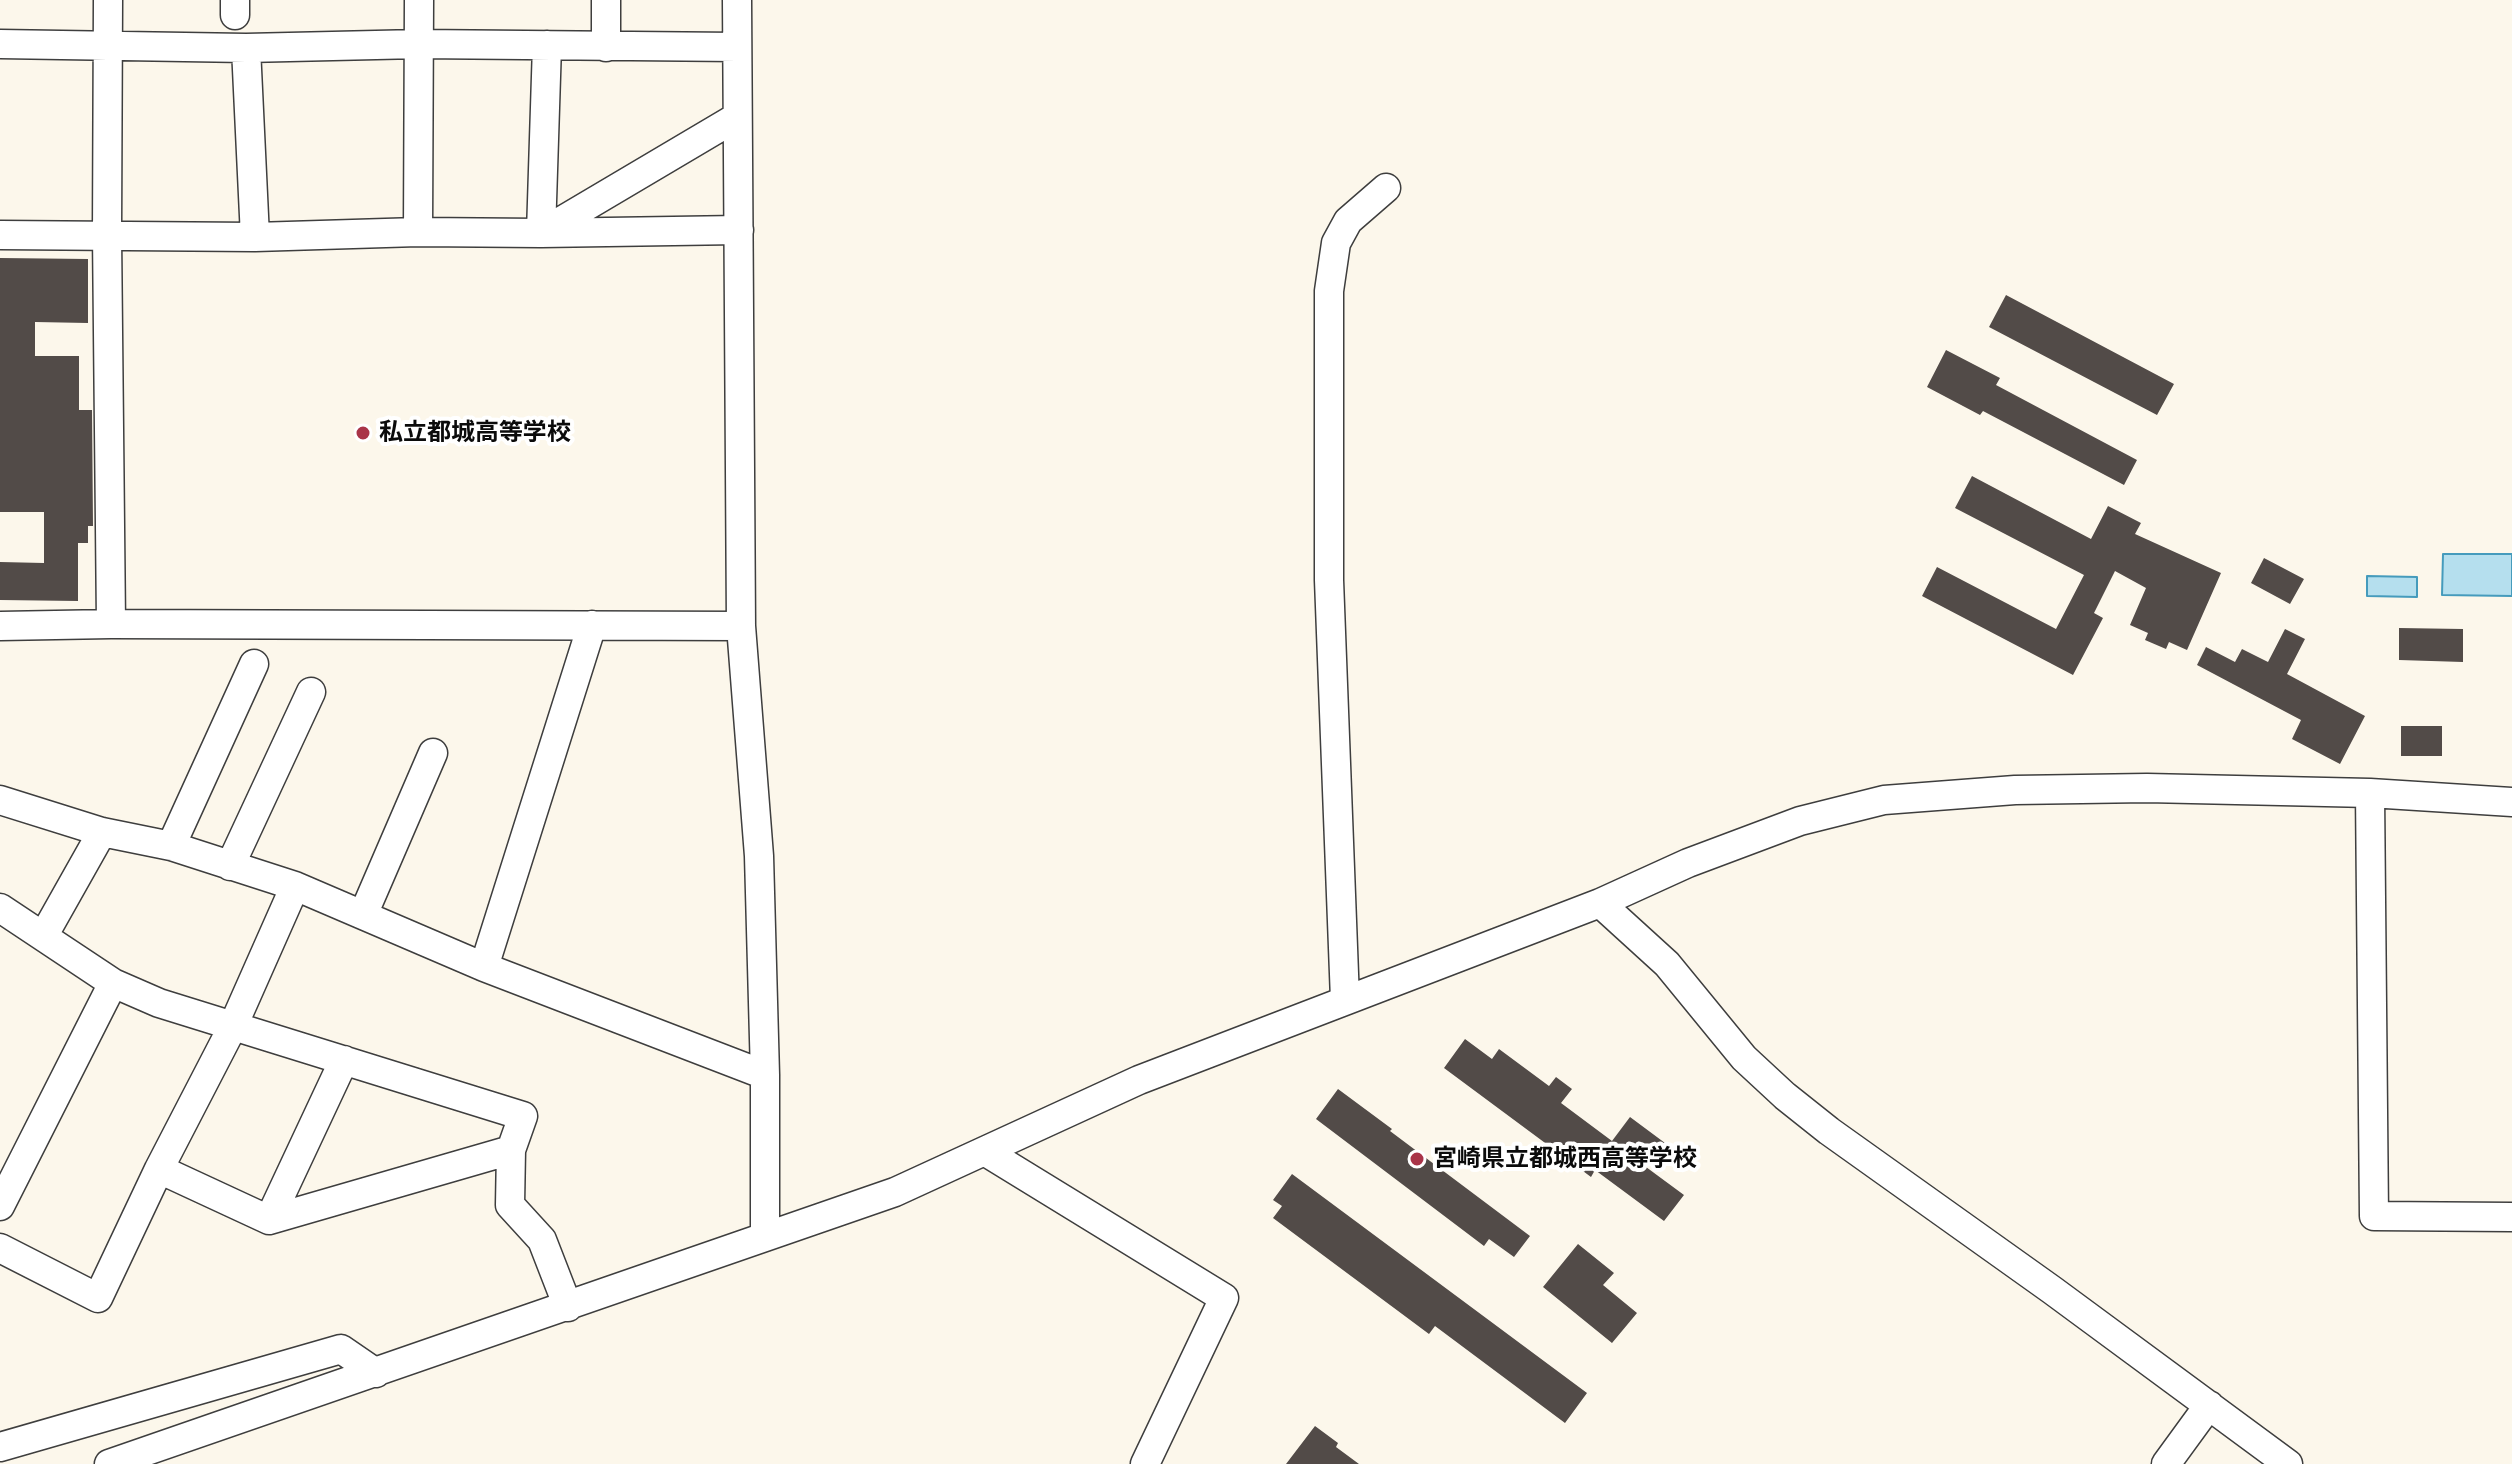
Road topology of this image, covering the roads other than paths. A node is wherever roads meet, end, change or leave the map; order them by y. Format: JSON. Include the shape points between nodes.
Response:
{"nodes":[{"id":1,"x":108,"y":0,"type":"edge"},
{"id":2,"x":419,"y":0,"type":"edge"},
{"id":3,"x":606,"y":0,"type":"edge"},
{"id":4,"x":737,"y":0,"type":"edge"},
{"id":5,"x":0,"y":44,"type":"edge"},
{"id":6,"x":107,"y":44,"type":"junction"},
{"id":7,"x":419,"y":44,"type":"junction"},
{"id":8,"x":547,"y":45,"type":"junction"},
{"id":9,"x":606,"y":47,"type":"junction"},
{"id":10,"x":737,"y":47,"type":"junction"},
{"id":11,"x":246,"y":48,"type":"junction"},
{"id":12,"x":737,"y":117,"type":"junction"},
{"id":13,"x":1386,"y":188,"type":"dead end"},
{"id":14,"x":739,"y":230,"type":"junction"},
{"id":15,"x":418,"y":232,"type":"junction"},
{"id":16,"x":541,"y":233,"type":"junction"},
{"id":17,"x":107,"y":234,"type":"junction"},
{"id":18,"x":0,"y":235,"type":"edge"},
{"id":19,"x":255,"y":237,"type":"junction"},
{"id":20,"x":111,"y":624,"type":"junction"},
{"id":21,"x":592,"y":625,"type":"junction"},
{"id":22,"x":0,"y":626,"type":"edge"},
{"id":23,"x":741,"y":626,"type":"junction"},
{"id":24,"x":254,"y":664,"type":"dead end"},
{"id":25,"x":311,"y":692,"type":"dead end"},
{"id":26,"x":433,"y":753,"type":"dead end"},
{"id":27,"x":2370,"y":793,"type":"junction"},
{"id":28,"x":0,"y":800,"type":"edge"},
{"id":29,"x":2512,"y":802,"type":"edge"},
{"id":30,"x":102,"y":832,"type":"junction"},
{"id":31,"x":171,"y":846,"type":"junction"},
{"id":32,"x":230,"y":866,"type":"junction"},
{"id":33,"x":295,"y":886,"type":"junction"},
{"id":34,"x":1600,"y":903,"type":"junction"},
{"id":35,"x":0,"y":908,"type":"edge"},
{"id":36,"x":363,"y":915,"type":"junction"},
{"id":37,"x":44,"y":935,"type":"junction"},
{"id":38,"x":484,"y":967,"type":"junction"},
{"id":39,"x":113,"y":983,"type":"junction"},
{"id":40,"x":1345,"y":1000,"type":"junction"},
{"id":41,"x":233,"y":1026,"type":"junction"},
{"id":42,"x":344,"y":1060,"type":"junction"},
{"id":43,"x":765,"y":1075,"type":"junction"},
{"id":44,"x":511,"y":1150,"type":"junction"},
{"id":45,"x":986,"y":1152,"type":"junction"},
{"id":46,"x":159,"y":1169,"type":"junction"},
{"id":47,"x":0,"y":1206,"type":"edge"},
{"id":48,"x":2512,"y":1217,"type":"edge"},
{"id":49,"x":269,"y":1220,"type":"junction"},
{"id":50,"x":765,"y":1237,"type":"junction"},
{"id":51,"x":0,"y":1248,"type":"edge"},
{"id":52,"x":568,"y":1307,"type":"junction"},
{"id":53,"x":376,"y":1373,"type":"junction"},
{"id":54,"x":2209,"y":1405,"type":"junction"},
{"id":55,"x":0,"y":1447,"type":"edge"},
{"id":56,"x":109,"y":1464,"type":"edge"},
{"id":57,"x":1145,"y":1464,"type":"edge"},
{"id":58,"x":2166,"y":1464,"type":"edge"},
{"id":59,"x":2288,"y":1464,"type":"edge"}],
"edges":[{"from":1,"to":6,"type":"street"},
{"from":2,"to":7,"type":"street"},
{"from":3,"to":9,"type":"street"},
{"from":4,"to":10,"type":"street"},
{"from":5,"to":6,"type":"street"},
{"from":6,"to":11,"type":"street"},
{"from":6,"to":17,"type":"street"},
{"from":7,"to":8,"type":"street"},
{"from":7,"to":11,"type":"street"},
{"from":7,"to":15,"type":"street"},
{"from":8,"to":9,"type":"street"},
{"from":8,"to":16,"type":"street"},
{"from":9,"to":10,"type":"street"},
{"from":10,"to":12,"type":"street"},
{"from":11,"to":19,"type":"street"},
{"from":12,"to":14,"type":"street"},
{"from":12,"to":16,"type":"street"},
{"from":13,"to":40,"type":"street","via":[[1348,221],[1336,243],[1329,291],[1329,580]]},
{"from":14,"to":16,"type":"street"},
{"from":14,"to":23,"type":"street"},
{"from":15,"to":16,"type":"street"},
{"from":15,"to":19,"type":"street"},
{"from":17,"to":18,"type":"street"},
{"from":17,"to":19,"type":"street"},
{"from":17,"to":20,"type":"street"},
{"from":20,"to":21,"type":"street"},
{"from":20,"to":22,"type":"street"},
{"from":21,"to":23,"type":"street"},
{"from":21,"to":38,"type":"street"},
{"from":23,"to":43,"type":"street","via":[[759,856]]},
{"from":24,"to":31,"type":"street"},
{"from":25,"to":32,"type":"street"},
{"from":26,"to":36,"type":"street"},
{"from":27,"to":29,"type":"street"},
{"from":27,"to":34,"type":"street","via":[[2147,788],[2015,790],[1884,800],[1800,821]]},
{"from":27,"to":48,"type":"street","via":[[2374,1216]]},
{"from":28,"to":30,"type":"street"},
{"from":30,"to":31,"type":"street"},
{"from":30,"to":37,"type":"street"},
{"from":31,"to":32,"type":"street"},
{"from":32,"to":33,"type":"street"},
{"from":33,"to":36,"type":"street"},
{"from":33,"to":41,"type":"street"},
{"from":34,"to":40,"type":"street"},
{"from":34,"to":54,"type":"street","via":[[1667,964],[1744,1058],[1785,1096]]},
{"from":35,"to":37,"type":"street"},
{"from":36,"to":38,"type":"street"},
{"from":37,"to":39,"type":"street"},
{"from":38,"to":43,"type":"street"},
{"from":39,"to":41,"type":"street"},
{"from":39,"to":47,"type":"street"},
{"from":40,"to":45,"type":"street","via":[[1139,1080]]},
{"from":41,"to":42,"type":"street"},
{"from":41,"to":46,"type":"street"},
{"from":42,"to":44,"type":"street","via":[[523,1116]]},
{"from":42,"to":49,"type":"street"},
{"from":43,"to":50,"type":"street"},
{"from":44,"to":49,"type":"street"},
{"from":44,"to":52,"type":"street","via":[[510,1205],[542,1240]]},
{"from":45,"to":50,"type":"street","via":[[895,1192]]},
{"from":45,"to":57,"type":"street","via":[[1224,1298]]},
{"from":46,"to":49,"type":"street"},
{"from":46,"to":51,"type":"street","via":[[98,1298]]},
{"from":50,"to":52,"type":"street"},
{"from":52,"to":53,"type":"street"},
{"from":53,"to":55,"type":"street","via":[[341,1349]]},
{"from":53,"to":56,"type":"street"},
{"from":54,"to":58,"type":"street"},
{"from":54,"to":59,"type":"street"}]}
